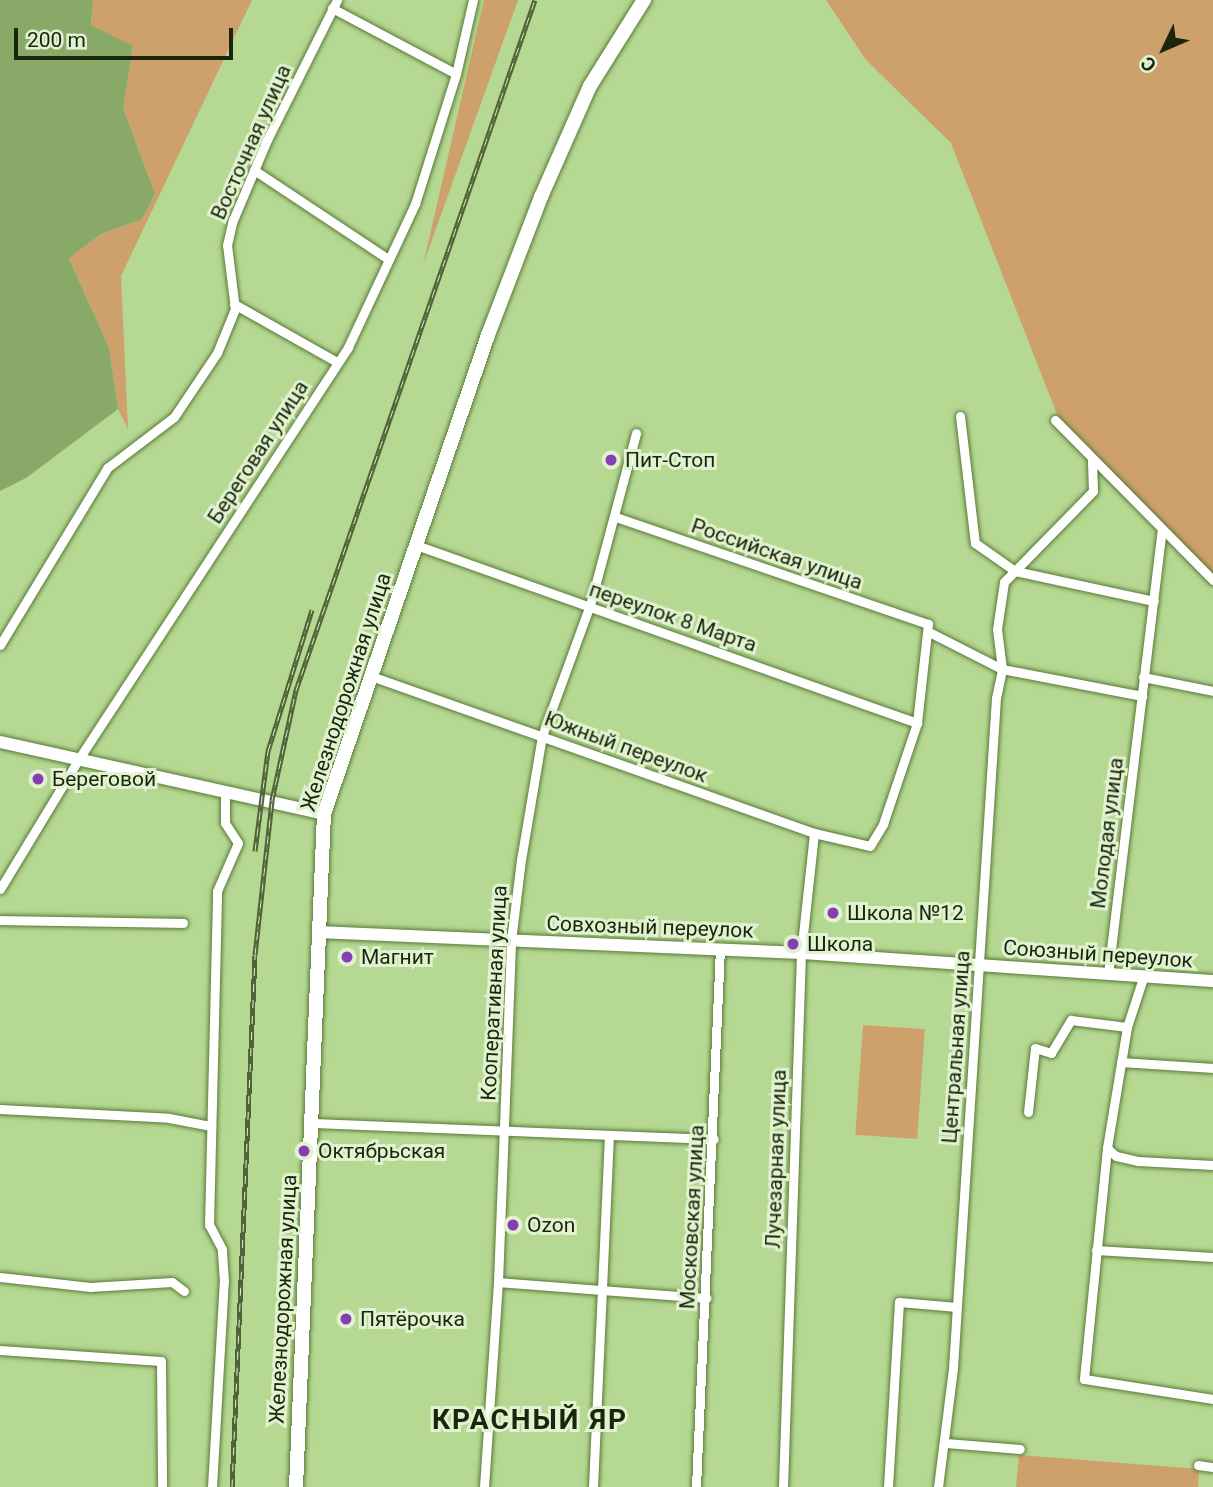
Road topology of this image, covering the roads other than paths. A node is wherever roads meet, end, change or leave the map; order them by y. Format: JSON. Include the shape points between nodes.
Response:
{"nodes":[{"id":1,"x":472,"y":0,"type":"edge"},
{"id":2,"x":644,"y":0,"type":"edge"},
{"id":3,"x":334,"y":4,"type":"edge"},
{"id":4,"x":456,"y":74,"type":"junction"},
{"id":5,"x":254,"y":170,"type":"junction"},
{"id":6,"x":388,"y":259,"type":"junction"},
{"id":7,"x":234,"y":304,"type":"junction"},
{"id":8,"x":337,"y":362,"type":"junction"},
{"id":9,"x":960,"y":416,"type":"dead end"},
{"id":10,"x":1055,"y":420,"type":"dead end"},
{"id":11,"x":636,"y":433,"type":"dead end"},
{"id":12,"x":1092,"y":461,"type":"junction"},
{"id":13,"x":615,"y":517,"type":"junction"},
{"id":14,"x":1162,"y":529,"type":"junction"},
{"id":15,"x":416,"y":545,"type":"junction"},
{"id":16,"x":1014,"y":571,"type":"junction"},
{"id":17,"x":1213,"y":580,"type":"edge"},
{"id":18,"x":1154,"y":601,"type":"junction"},
{"id":19,"x":590,"y":605,"type":"junction"},
{"id":20,"x":929,"y":629,"type":"junction"},
{"id":21,"x":0,"y":645,"type":"edge"},
{"id":22,"x":1002,"y":669,"type":"junction"},
{"id":23,"x":371,"y":677,"type":"junction"},
{"id":24,"x":1143,"y":677,"type":"junction"},
{"id":25,"x":1213,"y":691,"type":"edge"},
{"id":26,"x":1142,"y":696,"type":"junction"},
{"id":27,"x":917,"y":723,"type":"junction"},
{"id":28,"x":542,"y":736,"type":"junction"},
{"id":29,"x":0,"y":742,"type":"edge"},
{"id":30,"x":78,"y":760,"type":"junction"},
{"id":31,"x":225,"y":791,"type":"junction"},
{"id":32,"x":324,"y":814,"type":"junction"},
{"id":33,"x":814,"y":833,"type":"junction"},
{"id":34,"x":0,"y":889,"type":"edge"},
{"id":35,"x":0,"y":920,"type":"edge"},
{"id":36,"x":183,"y":923,"type":"dead end"},
{"id":37,"x":318,"y":932,"type":"junction"},
{"id":38,"x":511,"y":940,"type":"junction"},
{"id":39,"x":720,"y":949,"type":"junction"},
{"id":40,"x":801,"y":953,"type":"junction"},
{"id":41,"x":979,"y":965,"type":"junction"},
{"id":42,"x":1108,"y":974,"type":"junction"},
{"id":43,"x":1143,"y":978,"type":"junction"},
{"id":44,"x":1213,"y":981,"type":"edge"},
{"id":45,"x":1127,"y":1027,"type":"junction"},
{"id":46,"x":1121,"y":1062,"type":"junction"},
{"id":47,"x":1213,"y":1068,"type":"edge"},
{"id":48,"x":0,"y":1109,"type":"edge"},
{"id":49,"x":1028,"y":1112,"type":"dead end"},
{"id":50,"x":312,"y":1123,"type":"junction"},
{"id":51,"x":211,"y":1126,"type":"junction"},
{"id":52,"x":504,"y":1131,"type":"junction"},
{"id":53,"x":609,"y":1137,"type":"junction"},
{"id":54,"x":713,"y":1139,"type":"junction"},
{"id":55,"x":1107,"y":1148,"type":"junction"},
{"id":56,"x":1213,"y":1165,"type":"edge"},
{"id":57,"x":1096,"y":1250,"type":"junction"},
{"id":58,"x":1213,"y":1257,"type":"edge"},
{"id":59,"x":0,"y":1277,"type":"edge"},
{"id":60,"x":498,"y":1282,"type":"junction"},
{"id":61,"x":602,"y":1290,"type":"junction"},
{"id":62,"x":184,"y":1291,"type":"dead end"},
{"id":63,"x":706,"y":1298,"type":"junction"},
{"id":64,"x":957,"y":1307,"type":"junction"},
{"id":65,"x":0,"y":1350,"type":"edge"},
{"id":66,"x":1213,"y":1399,"type":"edge"},
{"id":67,"x":946,"y":1443,"type":"junction"},
{"id":68,"x":1020,"y":1450,"type":"dead end"},
{"id":69,"x":1198,"y":1465,"type":"dead end"},
{"id":70,"x":1213,"y":1467,"type":"edge"},
{"id":71,"x":162,"y":1487,"type":"edge"},
{"id":72,"x":212,"y":1487,"type":"edge"},
{"id":73,"x":296,"y":1487,"type":"edge"},
{"id":74,"x":484,"y":1487,"type":"edge"},
{"id":75,"x":593,"y":1487,"type":"edge"},
{"id":76,"x":696,"y":1487,"type":"edge"},
{"id":77,"x":783,"y":1487,"type":"edge"},
{"id":78,"x":888,"y":1487,"type":"edge"},
{"id":79,"x":938,"y":1487,"type":"edge"}],
"edges":[{"from":1,"to":4,"type":"street","name":"Береговая улица"},
{"from":2,"to":15,"type":"main road","name":"Железнодорожная улица","via":[[590,86],[541,197]]},
{"from":3,"to":4,"type":"street"},
{"from":3,"to":5,"type":"street","name":"Восточная улица"},
{"from":4,"to":6,"type":"street","name":"Береговая улица","via":[[415,204]]},
{"from":5,"to":6,"type":"street"},
{"from":5,"to":7,"type":"street","name":"Восточная улица","via":[[228,237]]},
{"from":6,"to":8,"type":"street","name":"Береговая улица"},
{"from":7,"to":8,"type":"street"},
{"from":7,"to":21,"type":"street","name":"Восточная улица","via":[[226,334],[186,402],[165,426],[107,468]]},
{"from":8,"to":30,"type":"street","name":"Береговая улица"},
{"from":9,"to":16,"type":"street","via":[[975,543]]},
{"from":10,"to":12,"type":"street"},
{"from":11,"to":13,"type":"street","name":"Кооперативная улица"},
{"from":12,"to":14,"type":"street"},
{"from":12,"to":16,"type":"street","via":[[1093,491]]},
{"from":13,"to":19,"type":"street","name":"Кооперативная улица"},
{"from":13,"to":20,"type":"street","name":"Российская улица"},
{"from":14,"to":17,"type":"street"},
{"from":14,"to":18,"type":"street","name":"Молодая улица"},
{"from":15,"to":19,"type":"street","name":"переулок 8 Марта","via":[[527,588]]},
{"from":15,"to":23,"type":"main road","name":"Железнодорожная улица"},
{"from":16,"to":18,"type":"street"},
{"from":16,"to":22,"type":"street","name":"Центральная улица","via":[[1004,582],[996,629]]},
{"from":18,"to":24,"type":"street","name":"Молодая улица"},
{"from":19,"to":27,"type":"street","name":"переулок 8 Марта"},
{"from":19,"to":28,"type":"street","name":"Кооперативная улица"},
{"from":20,"to":22,"type":"street","name":"Российская улица"},
{"from":20,"to":27,"type":"street"},
{"from":22,"to":26,"type":"street"},
{"from":22,"to":41,"type":"street","name":"Центральная улица","via":[[996,698]]},
{"from":23,"to":28,"type":"street","name":"Южный переулок"},
{"from":23,"to":32,"type":"main road","name":"Железнодорожная улица"},
{"from":24,"to":25,"type":"street"},
{"from":24,"to":26,"type":"street","name":"Молодая улица"},
{"from":26,"to":42,"type":"street","name":"Молодая улица"},
{"from":27,"to":33,"type":"street","name":"Южный переулок","via":[[883,824],[870,846]]},
{"from":28,"to":33,"type":"street","name":"Южный переулок"},
{"from":28,"to":38,"type":"street","name":"Кооперативная улица"},
{"from":29,"to":30,"type":"street"},
{"from":30,"to":31,"type":"street"},
{"from":30,"to":34,"type":"street","name":"Береговая улица"},
{"from":31,"to":32,"type":"street"},
{"from":31,"to":51,"type":"street","via":[[225,823],[238,843],[217,891]]},
{"from":32,"to":37,"type":"main road","name":"Железнодорожная улица"},
{"from":33,"to":40,"type":"street","name":"Лучезарная улица"},
{"from":35,"to":36,"type":"street"},
{"from":37,"to":38,"type":"street","name":"Совхозный переулок"},
{"from":37,"to":50,"type":"main road","name":"Железнодорожная улица"},
{"from":38,"to":39,"type":"street","name":"Совхозный переулок"},
{"from":38,"to":52,"type":"street","name":"Кооперативная улица"},
{"from":39,"to":40,"type":"street","name":"Совхозный переулок"},
{"from":39,"to":54,"type":"street","name":"Московская улица"},
{"from":40,"to":41,"type":"street","name":"Совхозный переулок"},
{"from":40,"to":77,"type":"street","name":"Лучезарная улица"},
{"from":41,"to":42,"type":"street","name":"Союзный переулок"},
{"from":41,"to":64,"type":"street","name":"Центральная улица"},
{"from":42,"to":43,"type":"street","name":"Союзный переулок"},
{"from":43,"to":44,"type":"street","name":"Союзный переулок"},
{"from":43,"to":45,"type":"street"},
{"from":45,"to":46,"type":"street"},
{"from":45,"to":49,"type":"street","via":[[1071,1020],[1051,1053],[1035,1048]]},
{"from":46,"to":47,"type":"street"},
{"from":46,"to":55,"type":"street"},
{"from":48,"to":51,"type":"street","via":[[169,1118]]},
{"from":50,"to":52,"type":"street"},
{"from":50,"to":73,"type":"main road","name":"Железнодорожная улица"},
{"from":51,"to":72,"type":"street","via":[[209,1224],[222,1249],[224,1280]]},
{"from":52,"to":53,"type":"street"},
{"from":52,"to":60,"type":"street","name":"Кооперативная улица"},
{"from":53,"to":54,"type":"street"},
{"from":53,"to":61,"type":"street"},
{"from":54,"to":63,"type":"street","name":"Московская улица"},
{"from":55,"to":56,"type":"street","via":[[1116,1156],[1138,1161]]},
{"from":55,"to":57,"type":"street"},
{"from":57,"to":58,"type":"street"},
{"from":57,"to":66,"type":"street","via":[[1084,1379]]},
{"from":59,"to":62,"type":"street","via":[[90,1287],[156,1287],[172,1282]]},
{"from":60,"to":61,"type":"street"},
{"from":60,"to":74,"type":"street","name":"Кооперативная улица"},
{"from":61,"to":63,"type":"street"},
{"from":61,"to":75,"type":"street"},
{"from":63,"to":76,"type":"street","name":"Московская улица"},
{"from":64,"to":67,"type":"street","name":"Центральная улица"},
{"from":64,"to":78,"type":"street","via":[[899,1302]]},
{"from":65,"to":71,"type":"street","via":[[49,1357],[161,1361]]},
{"from":67,"to":68,"type":"street"},
{"from":67,"to":79,"type":"street","name":"Центральная улица"},
{"from":69,"to":70,"type":"street"}]}
